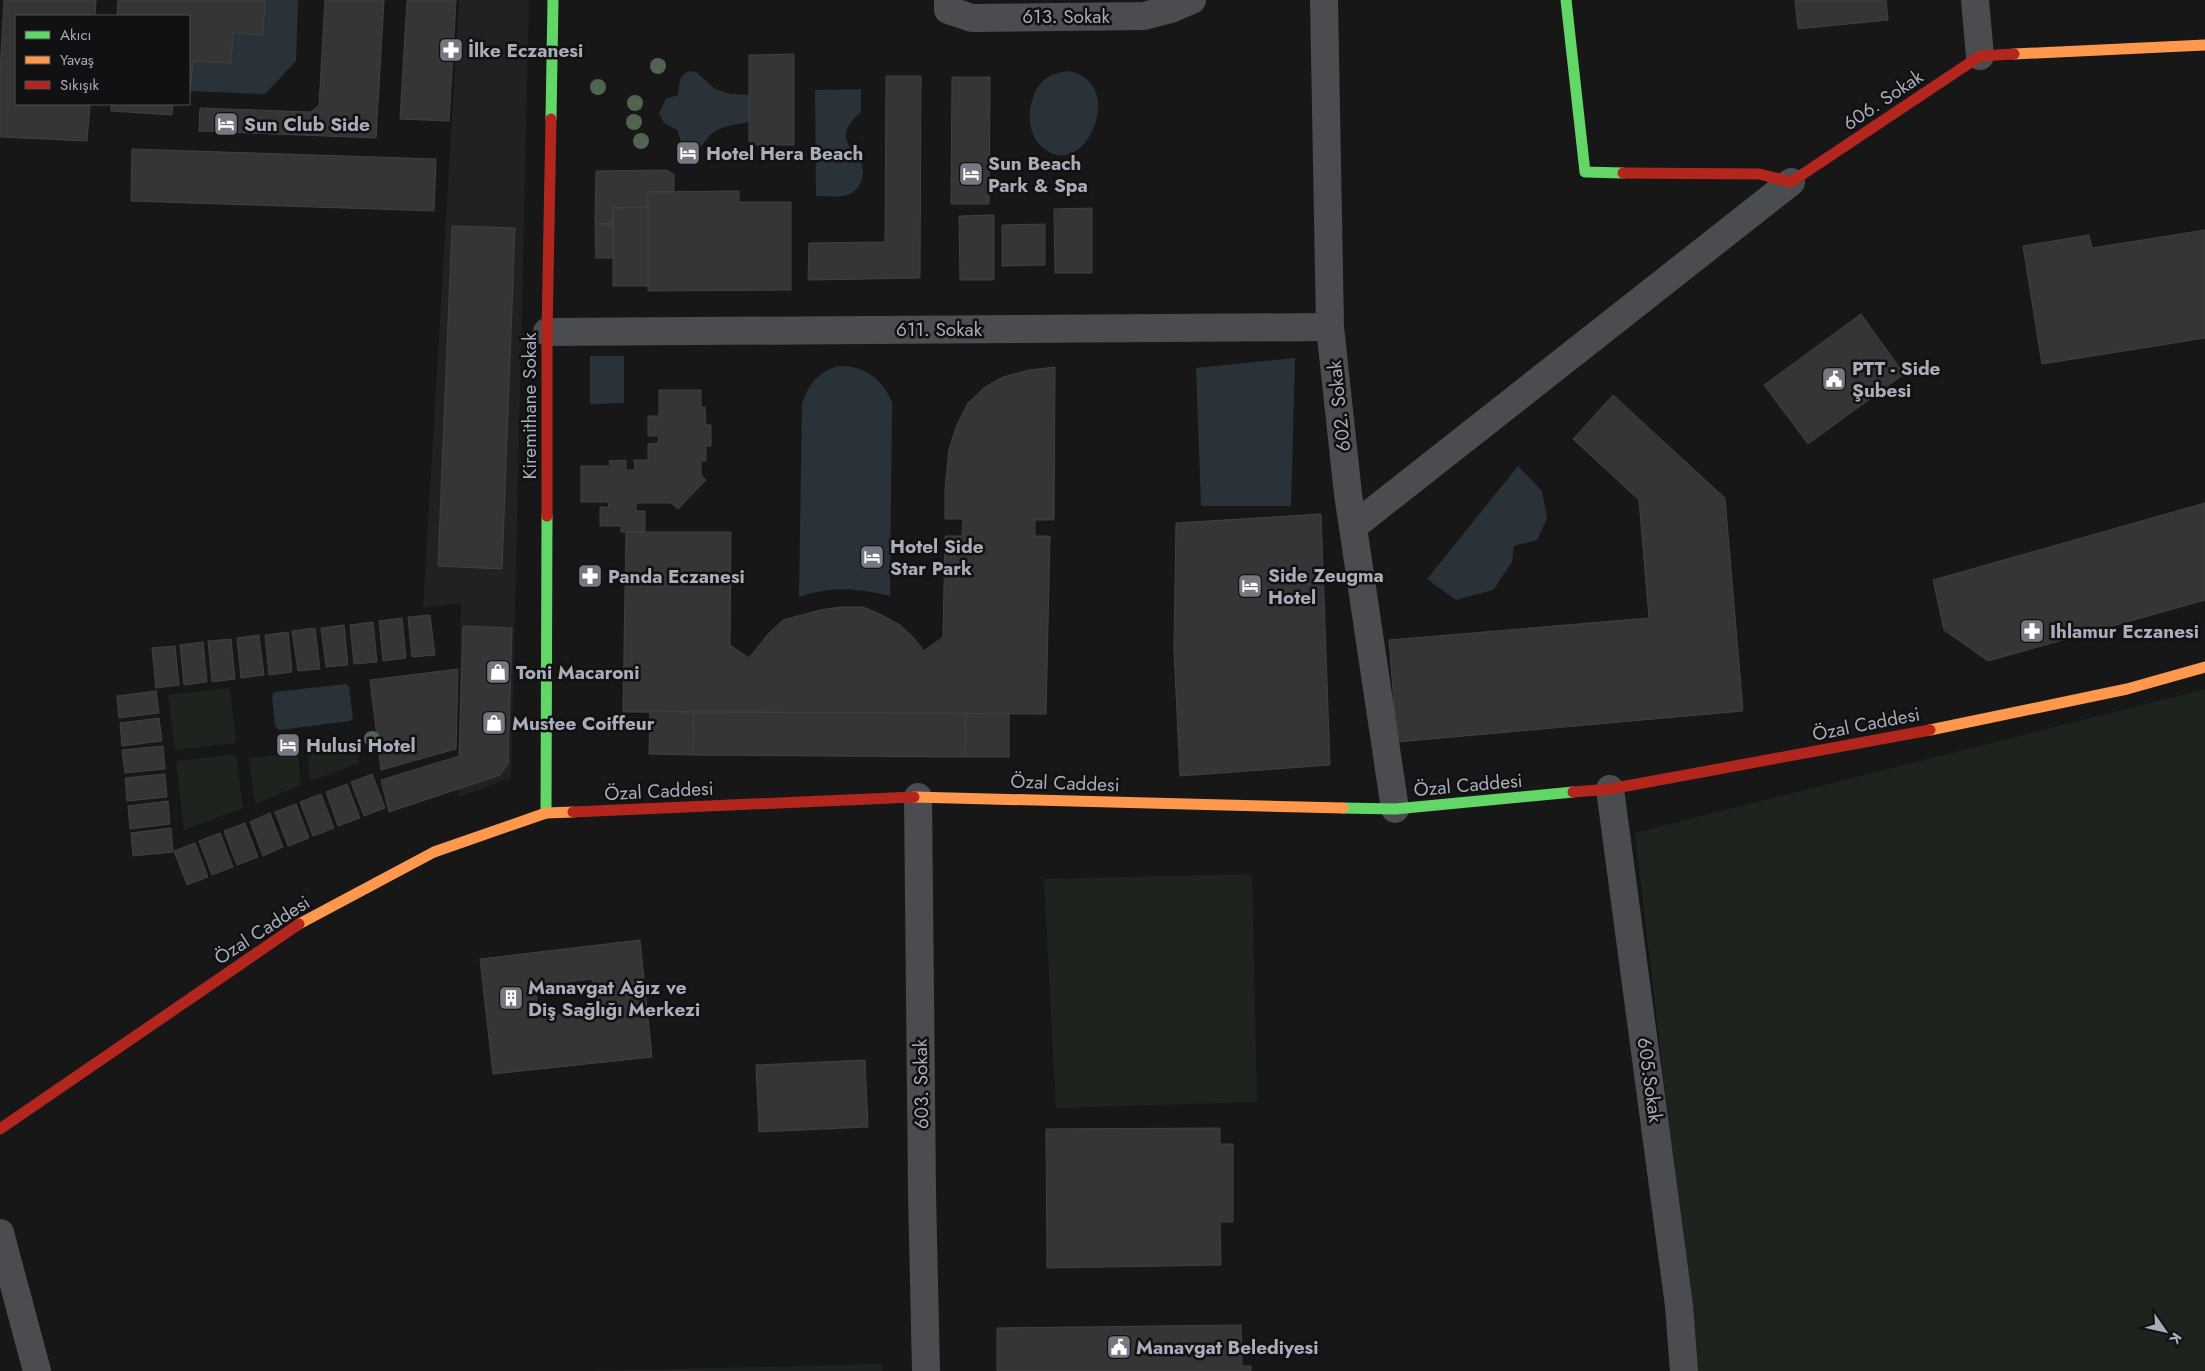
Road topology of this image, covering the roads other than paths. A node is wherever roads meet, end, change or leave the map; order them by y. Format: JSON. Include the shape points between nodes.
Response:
{"nodes":[{"id":1,"x":553,"y":0,"type":"edge"},
{"id":2,"x":948,"y":0,"type":"edge"},
{"id":3,"x":1192,"y":0,"type":"edge"},
{"id":4,"x":1324,"y":0,"type":"edge"},
{"id":5,"x":1566,"y":0,"type":"edge"},
{"id":6,"x":1975,"y":0,"type":"edge"},
{"id":7,"x":2205,"y":45,"type":"edge"},
{"id":8,"x":1980,"y":56,"type":"junction"},
{"id":9,"x":1791,"y":182,"type":"junction"},
{"id":10,"x":1330,"y":327,"type":"junction"},
{"id":11,"x":547,"y":332,"type":"junction"},
{"id":12,"x":1354,"y":526,"type":"junction"},
{"id":13,"x":2205,"y":668,"type":"edge"},
{"id":14,"x":1610,"y":789,"type":"junction"},
{"id":15,"x":918,"y":796,"type":"junction"},
{"id":16,"x":1395,"y":809,"type":"junction"},
{"id":17,"x":546,"y":813,"type":"junction"},
{"id":18,"x":0,"y":1129,"type":"edge"},
{"id":19,"x":0,"y":1233,"type":"edge"},
{"id":20,"x":37,"y":1371,"type":"edge"},
{"id":21,"x":926,"y":1371,"type":"edge"},
{"id":22,"x":1684,"y":1371,"type":"edge"}],
"edges":[{"from":1,"to":11,"type":"street","name":"Kiremithane Sokak"},
{"from":2,"to":3,"type":"street","name":"613. Sokak","via":[[948,10],[972,18],[1144,16],[1171,10]]},
{"from":4,"to":10,"type":"street","name":"602. Sokak"},
{"from":5,"to":9,"type":"street","via":[[1585,172],[1758,174]]},
{"from":6,"to":8,"type":"street"},
{"from":7,"to":8,"type":"street"},
{"from":8,"to":9,"type":"street","name":"606. Sokak"},
{"from":9,"to":12,"type":"street"},
{"from":10,"to":11,"type":"street","name":"611. Sokak"},
{"from":10,"to":12,"type":"street","name":"602. Sokak"},
{"from":11,"to":17,"type":"street","name":"Kiremithane Sokak"},
{"from":12,"to":16,"type":"street","name":"602. Sokak"},
{"from":13,"to":14,"type":"street","name":"Özal Caddesi","via":[[2127,689],[1967,723]]},
{"from":14,"to":16,"type":"street","name":"Özal Caddesi"},
{"from":14,"to":22,"type":"street","name":"605.Sokak","via":[[1679,1306]]},
{"from":15,"to":16,"type":"street","name":"Özal Caddesi"},
{"from":15,"to":17,"type":"street","name":"Özal Caddesi"},
{"from":15,"to":21,"type":"street","name":"603. Sokak"},
{"from":17,"to":18,"type":"street","name":"Özal Caddesi","via":[[434,852],[300,923]]},
{"from":19,"to":20,"type":"street"}]}
